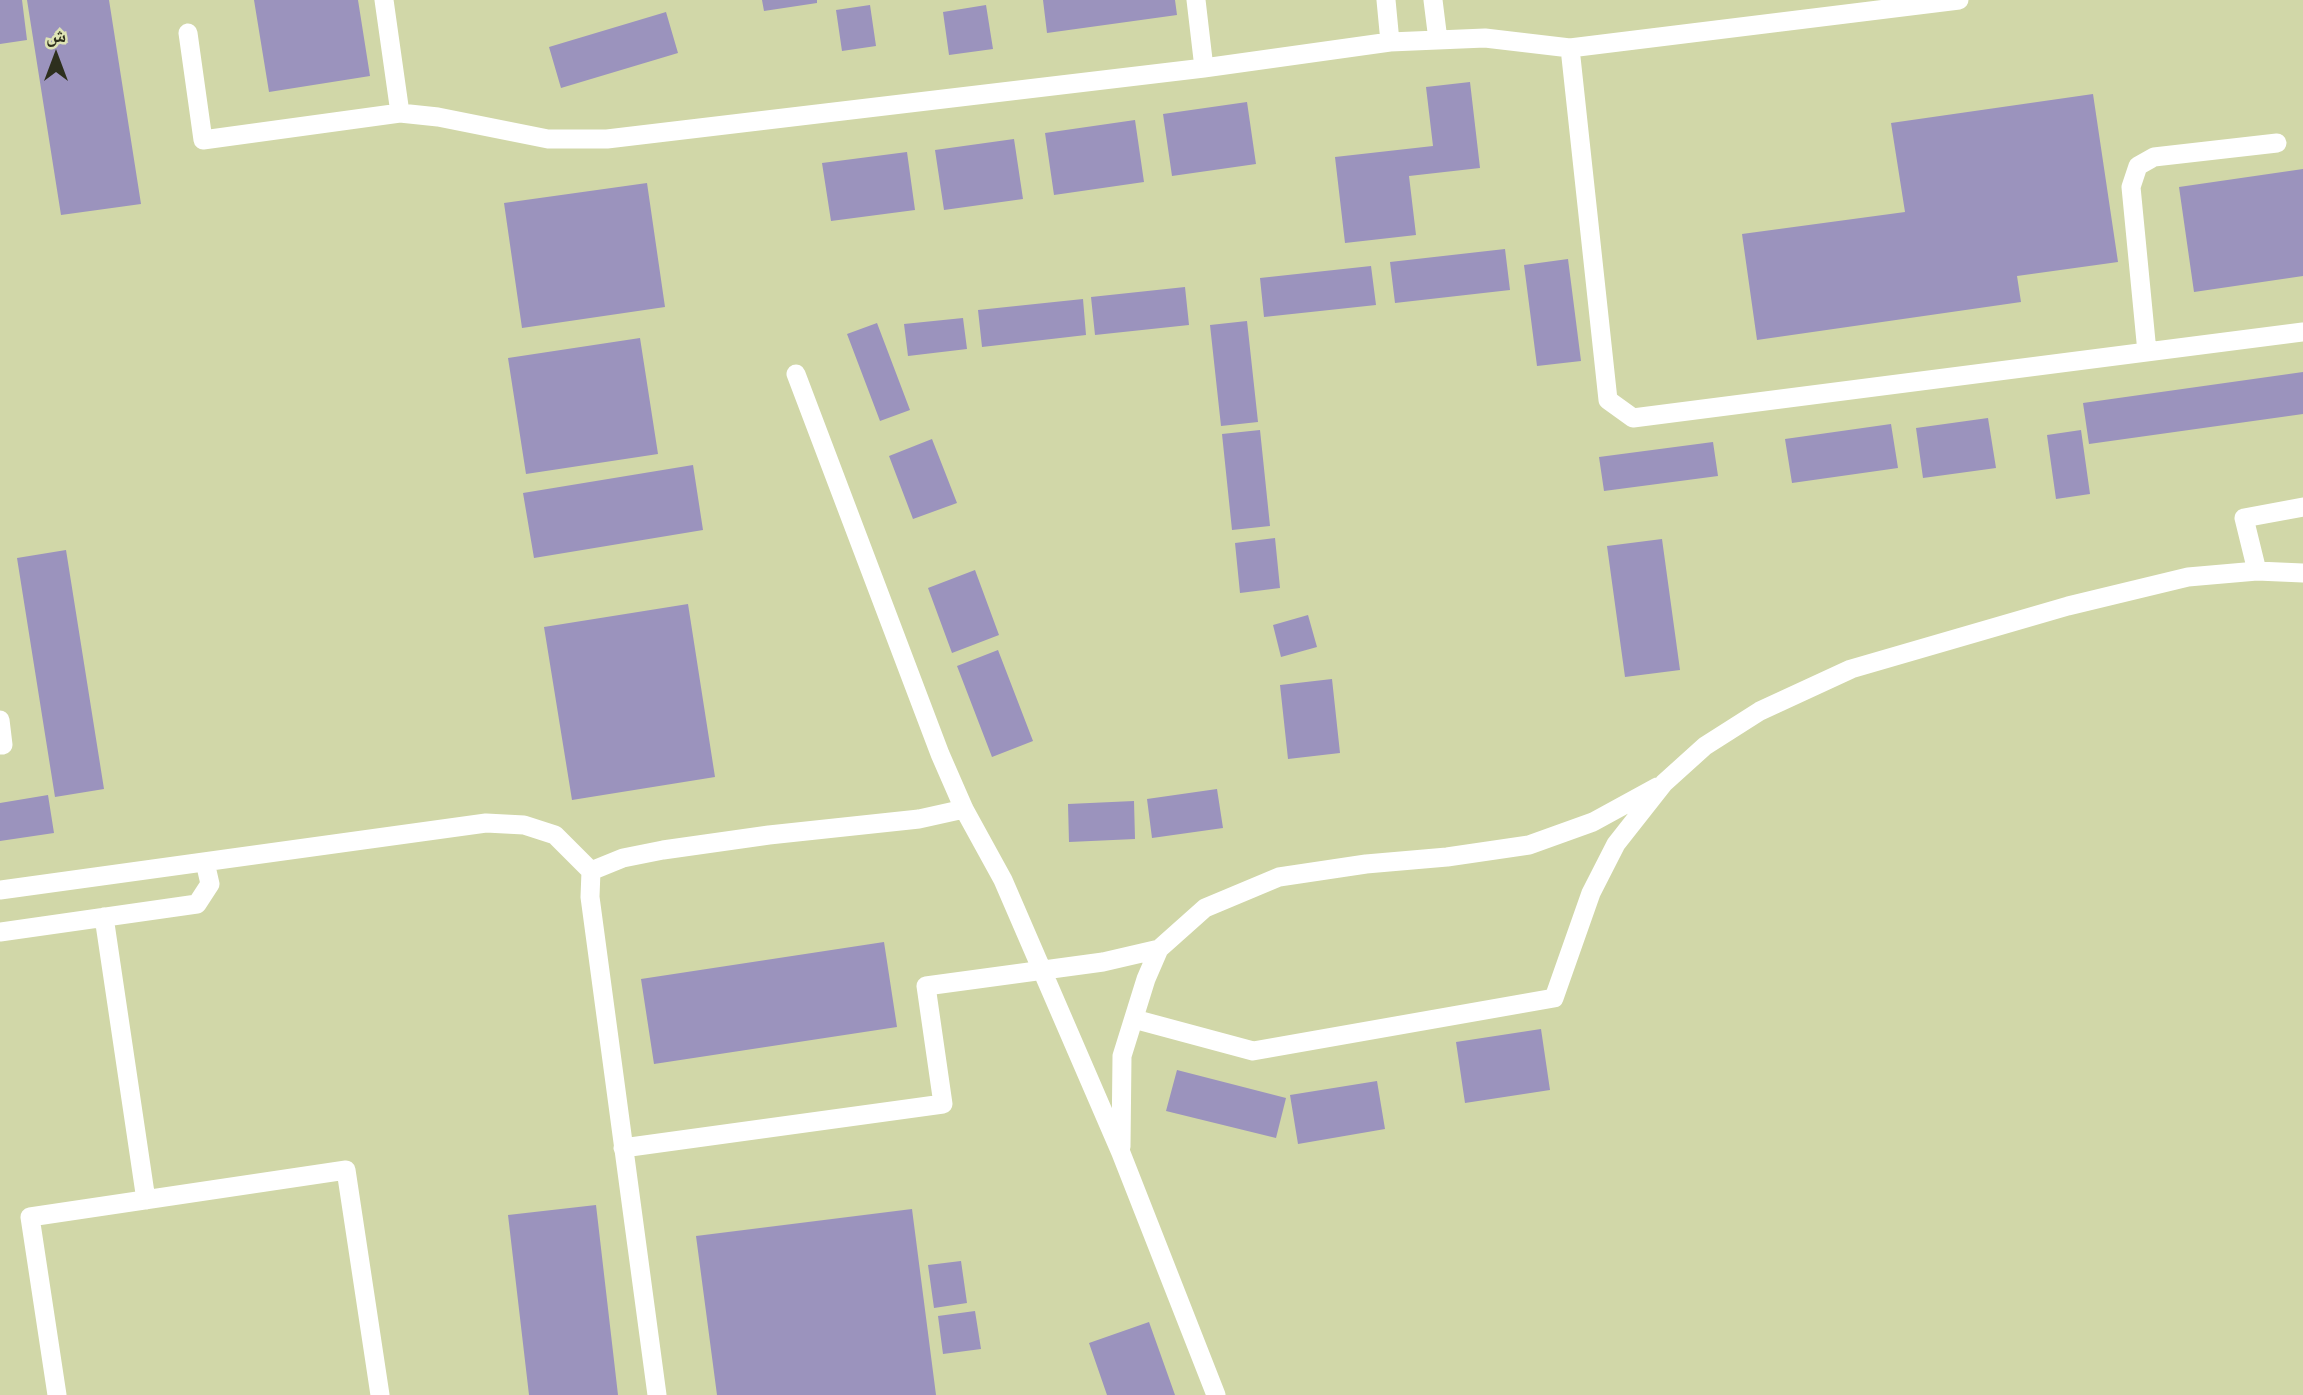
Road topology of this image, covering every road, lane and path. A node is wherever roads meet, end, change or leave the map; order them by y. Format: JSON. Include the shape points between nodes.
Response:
{"nodes":[{"id":1,"x":384,"y":0,"type":"edge"},
{"id":2,"x":1196,"y":0,"type":"edge"},
{"id":3,"x":1386,"y":0,"type":"edge"},
{"id":4,"x":1433,"y":0,"type":"edge"},
{"id":5,"x":1959,"y":0,"type":"edge"},
{"id":6,"x":188,"y":33,"type":"dead end"},
{"id":7,"x":1438,"y":40,"type":"junction"},
{"id":8,"x":1390,"y":42,"type":"junction"},
{"id":9,"x":1570,"y":48,"type":"junction"},
{"id":10,"x":1204,"y":68,"type":"junction"},
{"id":11,"x":400,"y":113,"type":"junction"},
{"id":12,"x":2277,"y":143,"type":"dead end"},
{"id":13,"x":2303,"y":332,"type":"edge"},
{"id":14,"x":2147,"y":352,"type":"junction"},
{"id":15,"x":796,"y":374,"type":"dead end"},
{"id":16,"x":2303,"y":507,"type":"edge"},
{"id":17,"x":2257,"y":571,"type":"junction"},
{"id":18,"x":2303,"y":573,"type":"edge"},
{"id":19,"x":0,"y":720,"type":"edge"},
{"id":20,"x":0,"y":746,"type":"edge"},
{"id":21,"x":1664,"y":783,"type":"junction"},
{"id":22,"x":964,"y":809,"type":"junction"},
{"id":23,"x":205,"y":862,"type":"junction"},
{"id":24,"x":591,"y":871,"type":"junction"},
{"id":25,"x":0,"y":890,"type":"edge"},
{"id":26,"x":104,"y":917,"type":"junction"},
{"id":27,"x":0,"y":932,"type":"edge"},
{"id":28,"x":1159,"y":948,"type":"junction"},
{"id":29,"x":1041,"y":971,"type":"junction"},
{"id":30,"x":1134,"y":1019,"type":"junction"},
{"id":31,"x":623,"y":1148,"type":"junction"},
{"id":32,"x":1121,"y":1153,"type":"junction"},
{"id":33,"x":146,"y":1200,"type":"junction"},
{"id":34,"x":57,"y":1395,"type":"edge"},
{"id":35,"x":380,"y":1395,"type":"edge"},
{"id":36,"x":657,"y":1395,"type":"edge"},
{"id":37,"x":1216,"y":1395,"type":"edge"}],
"edges":[{"from":1,"to":11,"type":"lane"},
{"from":2,"to":10,"type":"lane"},
{"from":3,"to":8,"type":"lane"},
{"from":4,"to":7,"type":"lane"},
{"from":5,"to":9,"type":"lane"},
{"from":6,"to":11,"type":"lane","via":[[203,140]]},
{"from":7,"to":8,"type":"lane"},
{"from":7,"to":9,"type":"lane","via":[[1485,38]]},
{"from":8,"to":10,"type":"lane"},
{"from":9,"to":14,"type":"lane","via":[[1608,400],[1633,418]]},
{"from":10,"to":11,"type":"lane","via":[[607,139],[548,139]]},
{"from":12,"to":14,"type":"lane","via":[[2154,157],[2138,166],[2131,187]]},
{"from":13,"to":14,"type":"lane"},
{"from":15,"to":22,"type":"lane"},
{"from":16,"to":17,"type":"lane","via":[[2244,518]]},
{"from":17,"to":18,"type":"lane"},
{"from":17,"to":21,"type":"lane","via":[[2188,577],[2068,606],[1851,670],[1760,711],[1705,746]]},
{"from":19,"to":20,"type":"lane","via":[[4,745]]},
{"from":21,"to":28,"type":"lane","via":[[1593,822],[1529,845],[1279,877],[1205,908]]},
{"from":21,"to":30,"type":"lane","via":[[1616,844],[1591,893],[1554,998],[1252,1051]]},
{"from":22,"to":24,"type":"lane","via":[[919,819],[663,850],[623,858]]},
{"from":22,"to":29,"type":"lane","via":[[1003,880]]},
{"from":23,"to":24,"type":"lane","via":[[486,823],[524,825],[555,835]]},
{"from":23,"to":25,"type":"lane"},
{"from":23,"to":26,"type":"lane","via":[[211,884],[197,904]]},
{"from":24,"to":31,"type":"lane","via":[[590,897]]},
{"from":26,"to":27,"type":"lane"},
{"from":26,"to":33,"type":"lane"},
{"from":28,"to":29,"type":"lane"},
{"from":28,"to":30,"type":"lane"},
{"from":29,"to":31,"type":"lane","via":[[926,986],[943,1104]]},
{"from":29,"to":32,"type":"lane"},
{"from":30,"to":32,"type":"lane","via":[[1122,1056]]},
{"from":31,"to":36,"type":"lane"},
{"from":32,"to":37,"type":"lane"},
{"from":33,"to":34,"type":"lane","via":[[30,1217]]},
{"from":33,"to":35,"type":"lane","via":[[346,1170]]}]}
